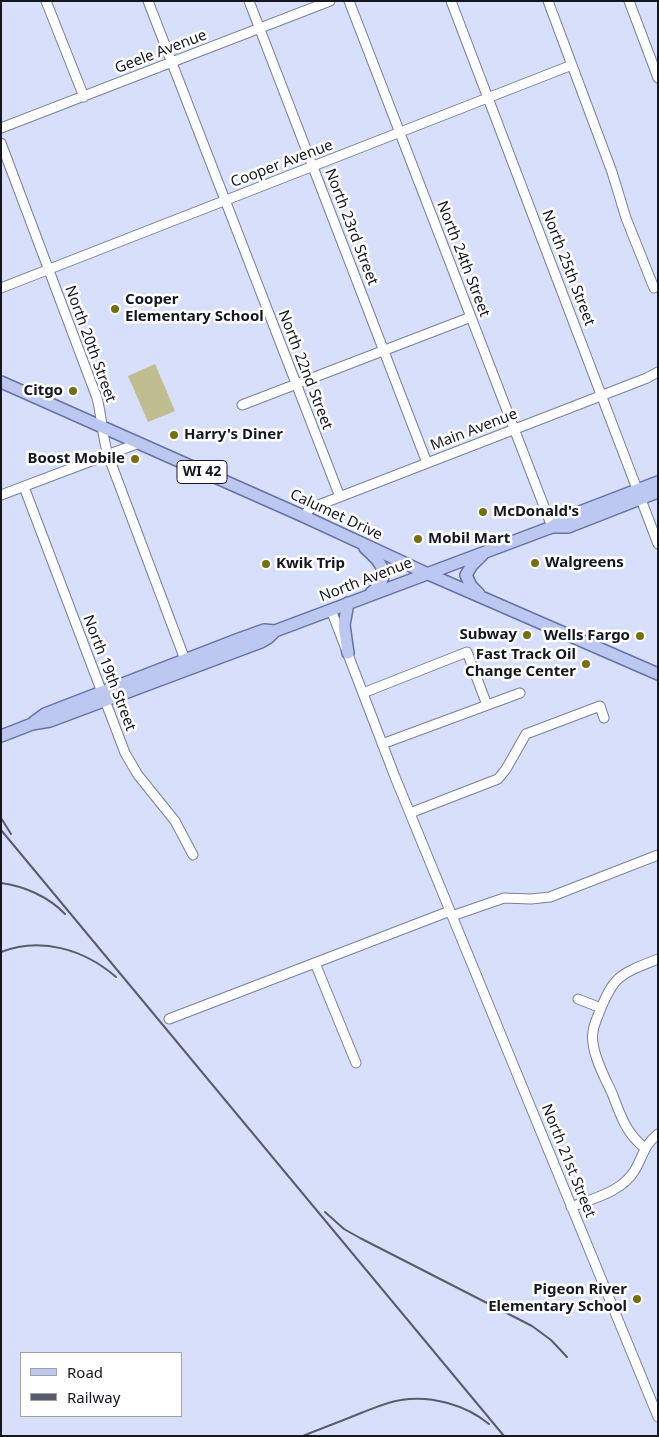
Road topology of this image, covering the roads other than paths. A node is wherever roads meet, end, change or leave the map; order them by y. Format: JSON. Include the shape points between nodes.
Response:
{"nodes":[{"id":1,"x":46,"y":1,"type":"edge"},
{"id":2,"x":148,"y":1,"type":"edge"},
{"id":3,"x":249,"y":1,"type":"edge"},
{"id":4,"x":330,"y":1,"type":"edge"},
{"id":5,"x":349,"y":1,"type":"edge"},
{"id":6,"x":451,"y":1,"type":"edge"},
{"id":7,"x":548,"y":1,"type":"edge"},
{"id":8,"x":628,"y":1,"type":"edge"},
{"id":9,"x":259,"y":29,"type":"junction"},
{"id":10,"x":172,"y":63,"type":"junction"},
{"id":11,"x":572,"y":66,"type":"junction"},
{"id":12,"x":658,"y":78,"type":"edge"},
{"id":13,"x":84,"y":97,"type":"junction"},
{"id":14,"x":488,"y":98,"type":"junction"},
{"id":15,"x":1,"y":128,"type":"edge"},
{"id":16,"x":400,"y":133,"type":"junction"},
{"id":17,"x":1,"y":143,"type":"edge"},
{"id":18,"x":312,"y":167,"type":"junction"},
{"id":19,"x":225,"y":201,"type":"junction"},
{"id":20,"x":48,"y":269,"type":"junction"},
{"id":21,"x":1,"y":288,"type":"edge"},
{"id":22,"x":654,"y":288,"type":"dead end"},
{"id":23,"x":471,"y":317,"type":"junction"},
{"id":24,"x":384,"y":350,"type":"junction"},
{"id":25,"x":658,"y":372,"type":"edge"},
{"id":26,"x":1,"y":382,"type":"edge"},
{"id":27,"x":296,"y":384,"type":"junction"},
{"id":28,"x":600,"y":395,"type":"junction"},
{"id":29,"x":242,"y":405,"type":"dead end"},
{"id":30,"x":102,"y":427,"type":"junction"},
{"id":31,"x":514,"y":429,"type":"junction"},
{"id":32,"x":139,"y":443,"type":"junction"},
{"id":33,"x":108,"y":455,"type":"junction"},
{"id":34,"x":427,"y":463,"type":"junction"},
{"id":35,"x":658,"y":482,"type":"edge"},
{"id":36,"x":24,"y":487,"type":"junction"},
{"id":37,"x":658,"y":492,"type":"edge"},
{"id":38,"x":639,"y":494,"type":"junction"},
{"id":39,"x":1,"y":496,"type":"edge"},
{"id":40,"x":340,"y":497,"type":"junction"},
{"id":41,"x":303,"y":516,"type":"junction"},
{"id":42,"x":552,"y":526,"type":"junction"},
{"id":43,"x":359,"y":542,"type":"junction"},
{"id":44,"x":658,"y":544,"type":"edge"},
{"id":45,"x":486,"y":551,"type":"junction"},
{"id":46,"x":426,"y":573,"type":"junction"},
{"id":47,"x":366,"y":596,"type":"junction"},
{"id":48,"x":489,"y":600,"type":"junction"},
{"id":49,"x":348,"y":603,"type":"junction"},
{"id":50,"x":331,"y":610,"type":"junction"},
{"id":51,"x":348,"y":653,"type":"junction"},
{"id":52,"x":187,"y":664,"type":"junction"},
{"id":53,"x":658,"y":674,"type":"edge"},
{"id":54,"x":520,"y":692,"type":"dead end"},
{"id":55,"x":363,"y":693,"type":"junction"},
{"id":56,"x":103,"y":696,"type":"junction"},
{"id":57,"x":487,"y":705,"type":"junction"},
{"id":58,"x":604,"y":718,"type":"dead end"},
{"id":59,"x":1,"y":736,"type":"edge"},
{"id":60,"x":382,"y":744,"type":"junction"},
{"id":61,"x":410,"y":813,"type":"junction"},
{"id":62,"x":193,"y":855,"type":"dead end"},
{"id":63,"x":658,"y":855,"type":"edge"},
{"id":64,"x":451,"y":914,"type":"junction"},
{"id":65,"x":658,"y":959,"type":"edge"},
{"id":66,"x":315,"y":963,"type":"junction"},
{"id":67,"x":578,"y":998,"type":"dead end"},
{"id":68,"x":601,"y":1008,"type":"junction"},
{"id":69,"x":169,"y":1020,"type":"dead end"},
{"id":70,"x":356,"y":1064,"type":"dead end"},
{"id":71,"x":658,"y":1134,"type":"edge"},
{"id":72,"x":644,"y":1148,"type":"junction"},
{"id":73,"x":572,"y":1207,"type":"junction"},
{"id":74,"x":658,"y":1416,"type":"edge"}],
"edges":[{"from":1,"to":13,"type":"street"},
{"from":2,"to":10,"type":"street","name":"North 22nd Street"},
{"from":3,"to":9,"type":"street","name":"North 23rd Street"},
{"from":4,"to":9,"type":"street","name":"Geele Avenue"},
{"from":5,"to":16,"type":"street","name":"North 24th Street"},
{"from":6,"to":14,"type":"street","name":"North 25th Street"},
{"from":7,"to":11,"type":"street"},
{"from":8,"to":12,"type":"street"},
{"from":9,"to":10,"type":"street","name":"Geele Avenue"},
{"from":9,"to":18,"type":"street","name":"North 23rd Street"},
{"from":10,"to":13,"type":"street","name":"Geele Avenue"},
{"from":10,"to":19,"type":"street","name":"North 22nd Street"},
{"from":11,"to":14,"type":"street","name":"Cooper Avenue"},
{"from":11,"to":22,"type":"street"},
{"from":13,"to":15,"type":"street","name":"Geele Avenue"},
{"from":14,"to":16,"type":"street","name":"Cooper Avenue"},
{"from":14,"to":28,"type":"street","name":"North 25th Street"},
{"from":16,"to":18,"type":"street","name":"Cooper Avenue"},
{"from":16,"to":23,"type":"street","name":"North 24th Street"},
{"from":17,"to":20,"type":"street","name":"North 20th Street"},
{"from":18,"to":19,"type":"street","name":"Cooper Avenue"},
{"from":18,"to":24,"type":"street","name":"North 23rd Street"},
{"from":19,"to":20,"type":"street","name":"Cooper Avenue"},
{"from":19,"to":27,"type":"street","name":"North 22nd Street"},
{"from":20,"to":21,"type":"street","name":"Cooper Avenue"},
{"from":20,"to":30,"type":"street","name":"North 20th Street","via":[[97,398]]},
{"from":23,"to":24,"type":"street"},
{"from":23,"to":31,"type":"street","name":"North 24th Street"},
{"from":24,"to":27,"type":"street"},
{"from":24,"to":34,"type":"street","name":"North 23rd Street"},
{"from":25,"to":28,"type":"street","name":"Main Avenue"},
{"from":26,"to":30,"type":"main road","name":"Calumet Drive","number":"WI 42"},
{"from":27,"to":29,"type":"street"},
{"from":27,"to":40,"type":"street","name":"North 22nd Street"},
{"from":28,"to":31,"type":"street","name":"Main Avenue"},
{"from":28,"to":38,"type":"street","name":"North 25th Street"},
{"from":30,"to":32,"type":"main road","name":"Calumet Drive","number":"WI 42"},
{"from":30,"to":33,"type":"street","name":"North 20th Street"},
{"from":31,"to":34,"type":"street","name":"Main Avenue"},
{"from":31,"to":42,"type":"street","name":"North 24th Street"},
{"from":32,"to":33,"type":"street"},
{"from":32,"to":41,"type":"main road","name":"Calumet Drive","number":"WI 42"},
{"from":33,"to":36,"type":"street"},
{"from":33,"to":52,"type":"street","name":"North 20th Street"},
{"from":34,"to":40,"type":"street","name":"Main Avenue"},
{"from":35,"to":38,"type":"main road","name":"North Avenue"},
{"from":36,"to":39,"type":"street"},
{"from":36,"to":56,"type":"street","name":"North 19th Street"},
{"from":37,"to":38,"type":"main road","name":"North Avenue"},
{"from":38,"to":42,"type":"main road","name":"North Avenue","via":[[564,518]]},
{"from":38,"to":44,"type":"street","name":"North 25th Street"},
{"from":40,"to":41,"type":"street","name":"Main Avenue","via":[[310,509]]},
{"from":41,"to":43,"type":"main road","name":"Calumet Drive","number":"WI 42"},
{"from":42,"to":45,"type":"main road","name":"North Avenue"},
{"from":43,"to":46,"type":"main road","name":"Calumet Drive","number":"WI 42"},
{"from":43,"to":47,"type":"main road","via":[[383,569],[381,582]]},
{"from":45,"to":46,"type":"main road","name":"North Avenue"},
{"from":45,"to":48,"type":"main road","via":[[466,575],[474,590]]},
{"from":46,"to":47,"type":"main road","name":"North Avenue"},
{"from":46,"to":48,"type":"main road","name":"Calumet Drive","number":"WI 42"},
{"from":47,"to":49,"type":"main road","name":"North Avenue"},
{"from":48,"to":53,"type":"main road","name":"Calumet Drive","number":"WI 42"},
{"from":49,"to":50,"type":"main road","name":"North Avenue"},
{"from":49,"to":51,"type":"main road","via":[[344,622]]},
{"from":50,"to":51,"type":"street","name":"North 21st Street"},
{"from":50,"to":52,"type":"main road","name":"North Avenue","via":[[275,631],[261,642]]},
{"from":51,"to":55,"type":"street","name":"North 21st Street"},
{"from":52,"to":56,"type":"main road","name":"North Avenue"},
{"from":54,"to":57,"type":"street"},
{"from":55,"to":57,"type":"street","via":[[467,652]]},
{"from":55,"to":60,"type":"street","name":"North 21st Street"},
{"from":56,"to":59,"type":"main road","name":"North Avenue","via":[[50,721]]},
{"from":56,"to":62,"type":"street","name":"North 19th Street","via":[[130,763],[175,821]]},
{"from":57,"to":60,"type":"street"},
{"from":58,"to":61,"type":"street","via":[[600,706],[526,734],[498,779]]},
{"from":60,"to":61,"type":"street","name":"North 21st Street"},
{"from":61,"to":64,"type":"street","name":"North 21st Street"},
{"from":63,"to":64,"type":"street","via":[[550,896],[504,898]]},
{"from":64,"to":66,"type":"street"},
{"from":64,"to":73,"type":"street","name":"North 21st Street"},
{"from":65,"to":68,"type":"street","via":[[631,969],[618,978]]},
{"from":66,"to":69,"type":"street"},
{"from":66,"to":70,"type":"street"},
{"from":67,"to":68,"type":"street"},
{"from":68,"to":72,"type":"street","via":[[592,1035],[594,1050],[626,1129]]},
{"from":71,"to":72,"type":"street"},
{"from":72,"to":73,"type":"street","via":[[635,1170],[620,1187]]},
{"from":73,"to":74,"type":"street","name":"North 21st Street"}]}
